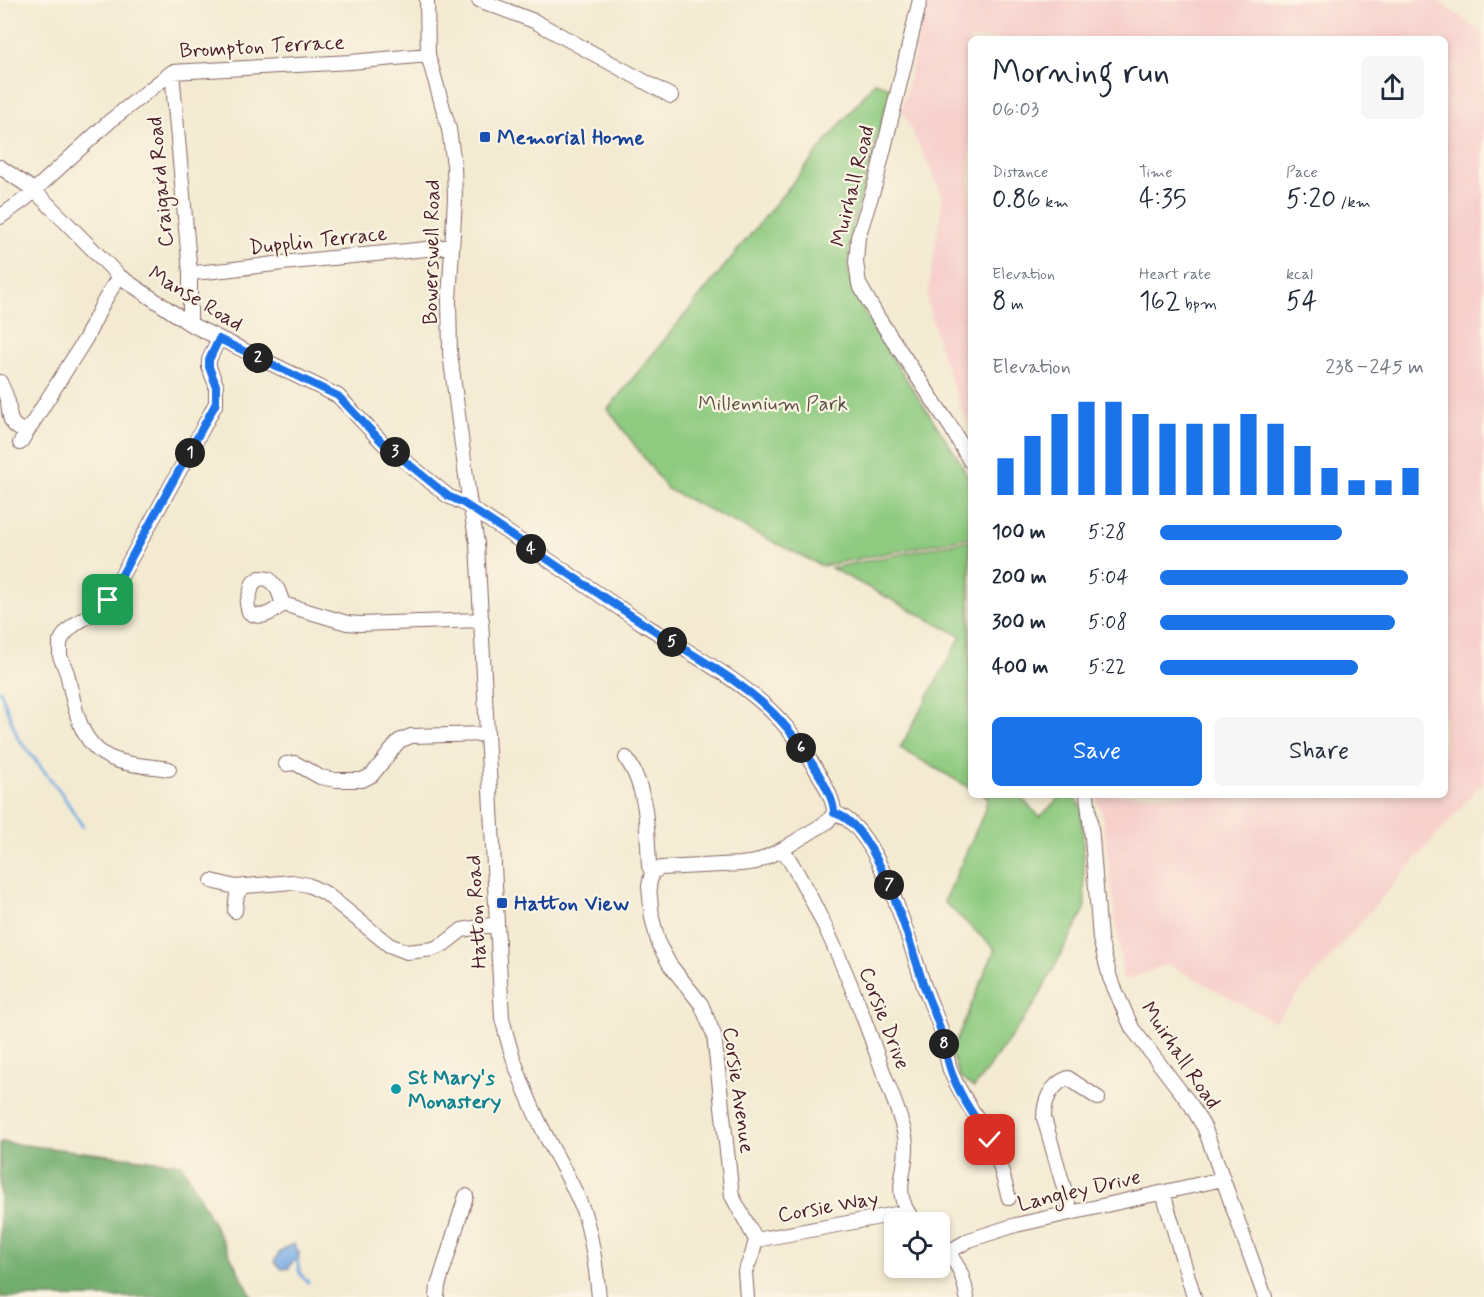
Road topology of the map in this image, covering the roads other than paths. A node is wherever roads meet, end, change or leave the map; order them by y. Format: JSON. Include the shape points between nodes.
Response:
{"nodes":[{"id":1,"x":427,"y":0,"type":"edge"},
{"id":2,"x":479,"y":0,"type":"edge"},
{"id":3,"x":920,"y":0,"type":"edge"},
{"id":4,"x":428,"y":55,"type":"junction"},
{"id":5,"x":172,"y":72,"type":"junction"},
{"id":6,"x":671,"y":96,"type":"dead end"},
{"id":7,"x":0,"y":167,"type":"edge"},
{"id":8,"x":34,"y":190,"type":"junction"},
{"id":9,"x":0,"y":218,"type":"edge"},
{"id":10,"x":451,"y":246,"type":"junction"},
{"id":11,"x":190,"y":273,"type":"junction"},
{"id":12,"x":119,"y":276,"type":"junction"},
{"id":13,"x":190,"y":324,"type":"junction"},
{"id":14,"x":219,"y":339,"type":"junction"},
{"id":15,"x":0,"y":382,"type":"edge"},
{"id":16,"x":32,"y":425,"type":"junction"},
{"id":17,"x":20,"y":443,"type":"dead end"},
{"id":18,"x":968,"y":457,"type":"edge"},
{"id":19,"x":471,"y":508,"type":"junction"},
{"id":20,"x":284,"y":604,"type":"dead end"},
{"id":21,"x":482,"y":620,"type":"junction"},
{"id":22,"x":487,"y":734,"type":"junction"},
{"id":23,"x":626,"y":758,"type":"dead end"},
{"id":24,"x":286,"y":764,"type":"dead end"},
{"id":25,"x":169,"y":769,"type":"dead end"},
{"id":26,"x":1087,"y":798,"type":"edge"},
{"id":27,"x":834,"y":813,"type":"junction"},
{"id":28,"x":783,"y":849,"type":"junction"},
{"id":29,"x":652,"y":872,"type":"junction"},
{"id":30,"x":212,"y":881,"type":"dead end"},
{"id":31,"x":243,"y":887,"type":"junction"},
{"id":32,"x":235,"y":911,"type":"dead end"},
{"id":33,"x":497,"y":924,"type":"junction"},
{"id":34,"x":1098,"y":1098,"type":"dead end"},
{"id":35,"x":1223,"y":1179,"type":"junction"},
{"id":36,"x":1163,"y":1193,"type":"junction"},
{"id":37,"x":466,"y":1196,"type":"dead end"},
{"id":38,"x":1009,"y":1198,"type":"dead end"},
{"id":39,"x":909,"y":1212,"type":"edge"},
{"id":40,"x":1071,"y":1213,"type":"junction"},
{"id":41,"x":884,"y":1221,"type":"edge"},
{"id":42,"x":756,"y":1240,"type":"junction"},
{"id":43,"x":950,"y":1247,"type":"edge"},
{"id":44,"x":950,"y":1258,"type":"edge"},
{"id":45,"x":437,"y":1297,"type":"edge"},
{"id":46,"x":599,"y":1297,"type":"edge"},
{"id":47,"x":747,"y":1297,"type":"edge"},
{"id":48,"x":967,"y":1297,"type":"edge"},
{"id":49,"x":1194,"y":1297,"type":"edge"},
{"id":50,"x":1265,"y":1297,"type":"edge"}],
"edges":[{"from":1,"to":4,"type":"street","name":"Bowerswell Road"},
{"from":2,"to":6,"type":"street","via":[[534,21]]},
{"from":3,"to":18,"type":"street","name":"Muirhall Road","via":[[876,181],[858,237],[856,262],[859,284],[877,316]]},
{"from":4,"to":5,"type":"street","name":"Brompton Terrace"},
{"from":4,"to":10,"type":"street","name":"Bowerswell Road","via":[[449,129],[454,165]]},
{"from":5,"to":8,"type":"street","name":"Brompton Terrace","via":[[110,121]]},
{"from":5,"to":11,"type":"street","name":"Craigard Road"},
{"from":7,"to":8,"type":"street","name":"Manse Road"},
{"from":8,"to":9,"type":"street","name":"Brompton Terrace"},
{"from":8,"to":12,"type":"street","name":"Manse Road"},
{"from":10,"to":11,"type":"street","name":"Dupplin Terrace"},
{"from":10,"to":19,"type":"street","name":"Bowerswell Road","via":[[450,353]]},
{"from":11,"to":13,"type":"street","name":"Craigard Road"},
{"from":12,"to":13,"type":"street","name":"Manse Road"},
{"from":12,"to":16,"type":"street"},
{"from":13,"to":14,"type":"street","name":"Manse Road"},
{"from":14,"to":19,"type":"street","name":"Manse Road","via":[[338,396],[384,444],[448,496]]},
{"from":14,"to":25,"type":"street","via":[[209,360],[216,403],[203,428],[108,600],[100,610],[70,627],[60,642],[63,666],[90,743],[115,760]]},
{"from":15,"to":16,"type":"street","via":[[9,420],[24,431]]},
{"from":16,"to":17,"type":"street"},
{"from":19,"to":21,"type":"street","name":"Hatton Road"},
{"from":19,"to":27,"type":"street","name":"Manse Road","via":[[760,702],[780,720],[804,752],[833,800]]},
{"from":20,"to":21,"type":"street","via":[[358,624]]},
{"from":21,"to":22,"type":"street","name":"Hatton Road"},
{"from":22,"to":24,"type":"street","via":[[411,736],[399,741],[372,775],[362,780],[320,777],[295,763]]},
{"from":22,"to":33,"type":"street","name":"Hatton Road"},
{"from":23,"to":29,"type":"street","name":"Corsie Avenue","via":[[636,774],[642,799]]},
{"from":26,"to":35,"type":"street","name":"Muirhall Road","via":[[1100,939],[1110,978],[1132,1028],[1205,1129]]},
{"from":27,"to":28,"type":"street","via":[[827,822]]},
{"from":27,"to":38,"type":"street","via":[[845,818],[861,836],[892,891],[941,1030],[950,1069],[965,1102],[990,1140]]},
{"from":28,"to":29,"type":"street","via":[[748,863],[661,868]]},
{"from":28,"to":39,"type":"street","name":"Corsie Drive","via":[[835,947],[893,1100],[905,1137],[900,1188]]},
{"from":29,"to":42,"type":"street","name":"Corsie Avenue","via":[[652,918],[659,945],[701,1004],[714,1036],[732,1196]]},
{"from":30,"to":31,"type":"street"},
{"from":31,"to":32,"type":"street","via":[[237,894]]},
{"from":31,"to":33,"type":"street","via":[[292,882],[308,885],[326,893],[389,945],[407,952],[433,949],[467,928]]},
{"from":33,"to":46,"type":"street","name":"Hatton Road","via":[[502,1018],[510,1052],[584,1214],[595,1254]]},
{"from":34,"to":40,"type":"street","via":[[1068,1078],[1051,1090],[1044,1104],[1044,1118]]},
{"from":35,"to":36,"type":"street","name":"Langley Drive"},
{"from":35,"to":50,"type":"street","name":"Muirhall Road"},
{"from":36,"to":40,"type":"street","name":"Langley Drive"},
{"from":36,"to":49,"type":"street"},
{"from":37,"to":45,"type":"street"},
{"from":40,"to":43,"type":"street","name":"Langley Drive"},
{"from":41,"to":42,"type":"street","name":"Corsie Way"},
{"from":42,"to":47,"type":"street","via":[[745,1272]]},
{"from":44,"to":48,"type":"street","via":[[962,1273]]}]}
